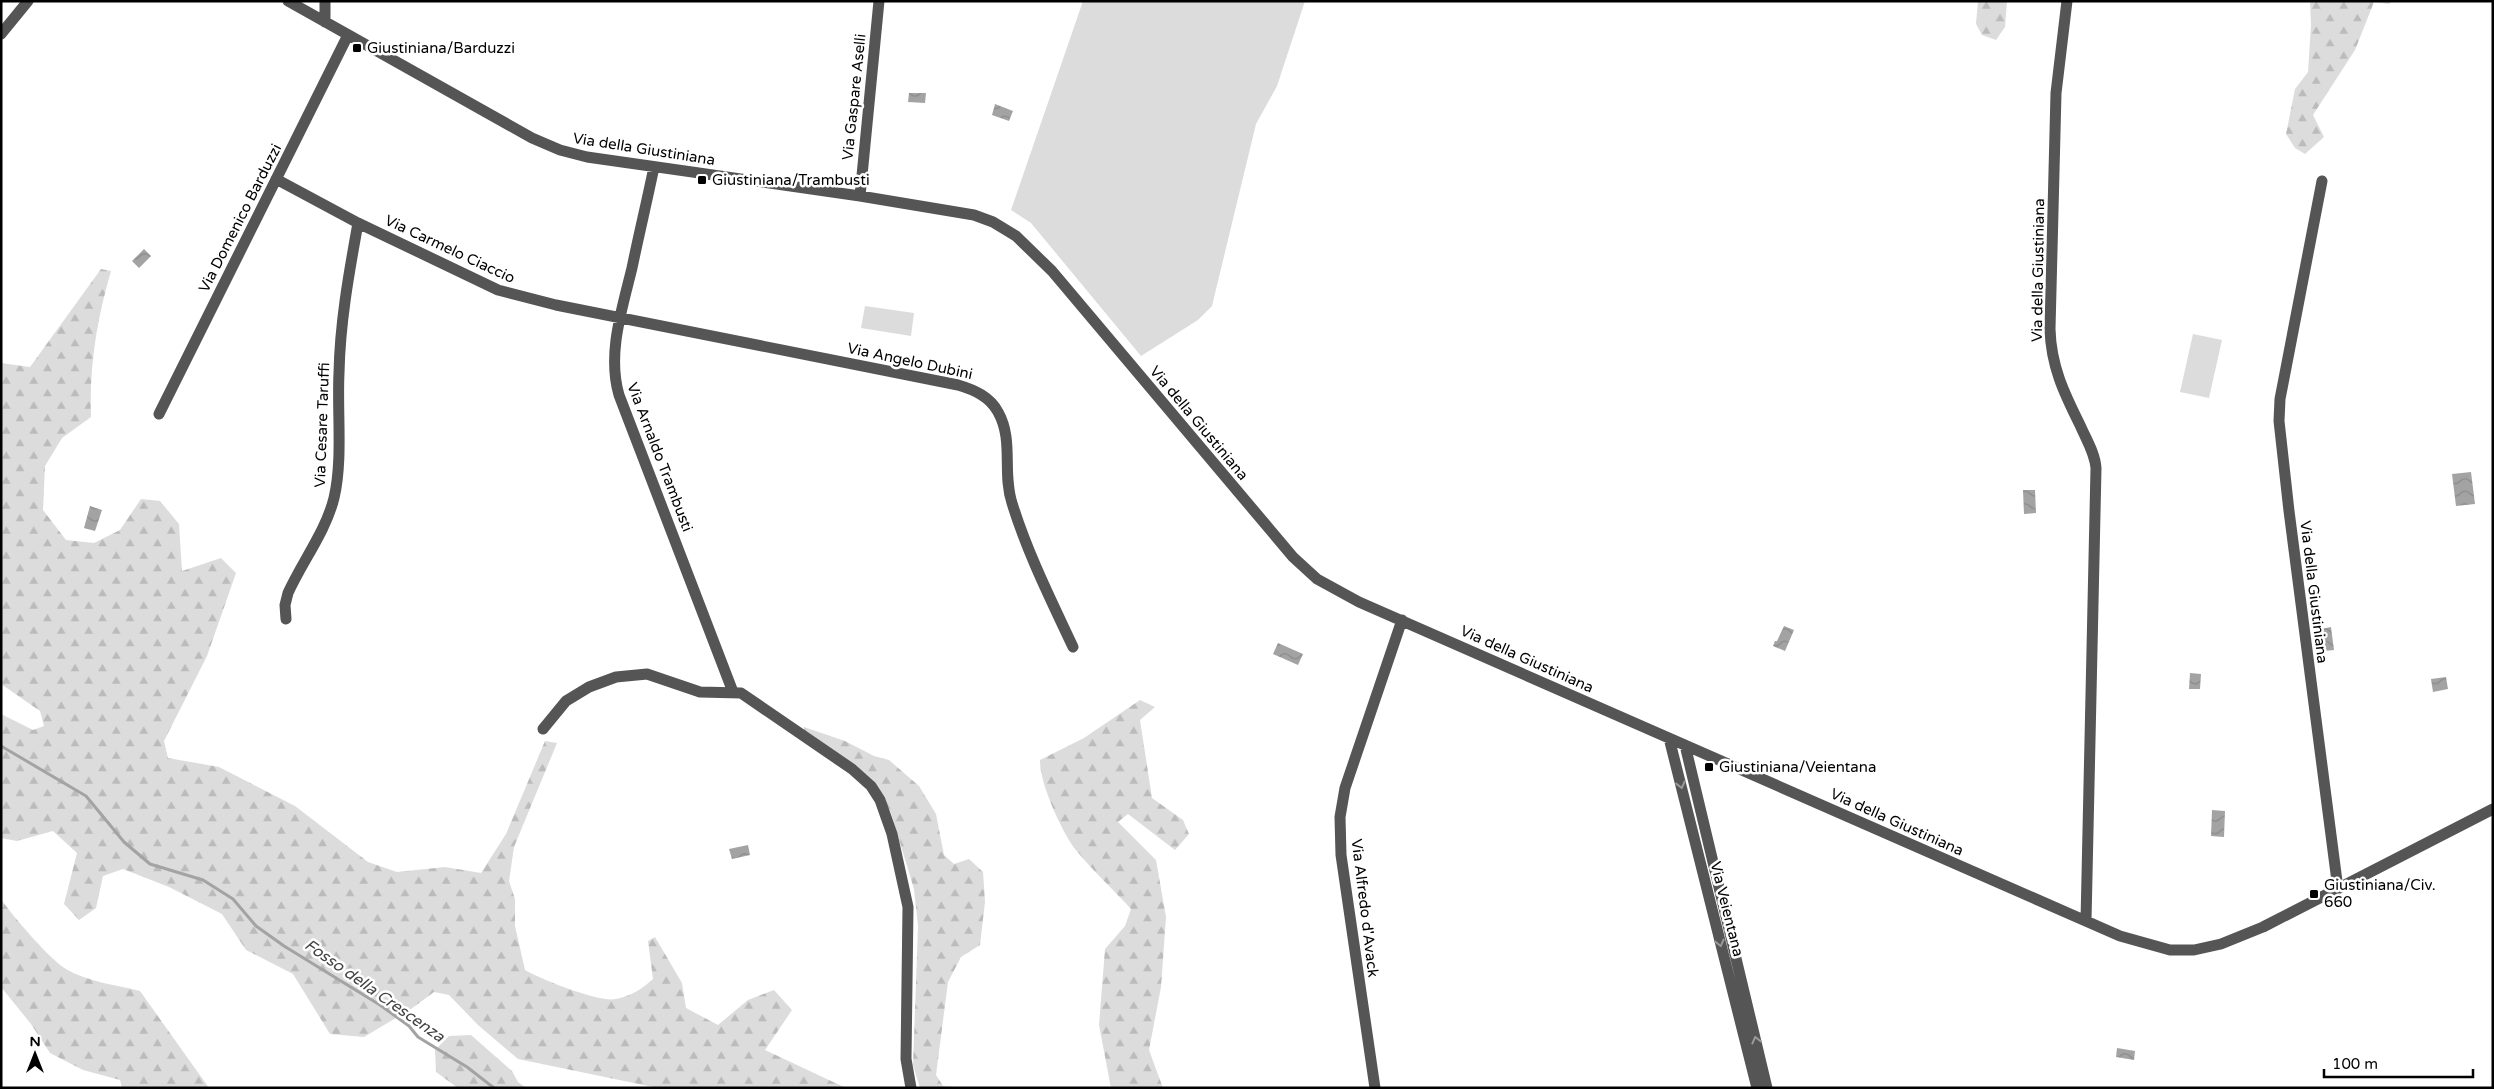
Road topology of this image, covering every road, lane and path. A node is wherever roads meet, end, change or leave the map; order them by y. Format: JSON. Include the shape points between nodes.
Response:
{"nodes":[{"id":1,"x":28,"y":1,"type":"edge"},
{"id":2,"x":288,"y":1,"type":"edge"},
{"id":3,"x":325,"y":1,"type":"edge"},
{"id":4,"x":879,"y":1,"type":"edge"},
{"id":5,"x":2067,"y":1,"type":"edge"},
{"id":6,"x":325,"y":22,"type":"junction"},
{"id":7,"x":1,"y":34,"type":"edge"},
{"id":8,"x":348,"y":35,"type":"junction"},
{"id":9,"x":654,"y":167,"type":"junction"},
{"id":10,"x":276,"y":179,"type":"junction"},
{"id":11,"x":2322,"y":181,"type":"dead end"},
{"id":12,"x":860,"y":196,"type":"junction"},
{"id":13,"x":358,"y":222,"type":"junction"},
{"id":14,"x":620,"y":318,"type":"junction"},
{"id":15,"x":159,"y":414,"type":"dead end"},
{"id":16,"x":286,"y":619,"type":"dead end"},
{"id":17,"x":1402,"y":620,"type":"junction"},
{"id":18,"x":1073,"y":647,"type":"dead end"},
{"id":19,"x":733,"y":692,"type":"junction"},
{"id":20,"x":543,"y":728,"type":"dead end"},
{"id":21,"x":1669,"y":738,"type":"junction"},
{"id":22,"x":1685,"y":745,"type":"junction"},
{"id":23,"x":2493,"y":809,"type":"edge"},
{"id":24,"x":2338,"y":889,"type":"junction"},
{"id":25,"x":2086,"y":921,"type":"junction"},
{"id":26,"x":911,"y":1088,"type":"edge"},
{"id":27,"x":1375,"y":1088,"type":"edge"},
{"id":28,"x":1757,"y":1088,"type":"edge"},
{"id":29,"x":1767,"y":1088,"type":"edge"}],
"edges":[{"from":1,"to":7,"type":"street"},
{"from":2,"to":6,"type":"street","name":"Via della Giustiniana"},
{"from":3,"to":6,"type":"street"},
{"from":4,"to":12,"type":"street","name":"Via Gaspare Aselli"},
{"from":5,"to":25,"type":"street","name":"Via della Giustiniana","via":[[2056,93],[2050,330],[2058,378],[2093,453],[2096,468]]},
{"from":6,"to":8,"type":"street","name":"Via della Giustiniana"},
{"from":8,"to":9,"type":"street","name":"Via della Giustiniana","via":[[547,145],[587,157]]},
{"from":8,"to":10,"type":"street","name":"Via Domenico Barduzzi"},
{"from":9,"to":12,"type":"street","name":"Via della Giustiniana"},
{"from":9,"to":14,"type":"street","name":"Via Arnaldo Trambusti"},
{"from":10,"to":13,"type":"street","name":"Via Carmelo Ciaccio"},
{"from":10,"to":15,"type":"street","name":"Via Domenico Barduzzi"},
{"from":11,"to":24,"type":"street","name":"Via della Giustiniana","via":[[2279,416]]},
{"from":12,"to":17,"type":"street","name":"Via della Giustiniana","via":[[974,215],[1016,236],[1052,271],[1300,565],[1337,591]]},
{"from":13,"to":14,"type":"street","name":"Via Carmelo Ciaccio","via":[[509,294]]},
{"from":13,"to":16,"type":"street","name":"Via Cesare Taruffi","via":[[343,305],[334,498],[288,593]]},
{"from":14,"to":18,"type":"street","name":"Via Angelo Dubini","via":[[958,385],[984,396],[997,410],[1004,426],[1011,502]]},
{"from":14,"to":19,"type":"street","name":"Via Arnaldo Trambusti","via":[[614,369],[619,395]]},
{"from":17,"to":21,"type":"street","name":"Via della Giustiniana"},
{"from":17,"to":27,"type":"street","name":"Via Alfredo d'Avack","via":[[1345,788],[1340,817],[1341,855]]},
{"from":19,"to":20,"type":"street","via":[[700,692],[656,676],[627,674],[577,694],[558,708]]},
{"from":19,"to":26,"type":"street","via":[[743,695],[852,769],[871,786],[880,800],[892,834],[908,907],[906,1059]]},
{"from":21,"to":22,"type":"street","name":"Via della Giustiniana"},
{"from":21,"to":28,"type":"street","name":"Via Veientana","one_way":true},
{"from":22,"to":25,"type":"street","name":"Via della Giustiniana"},
{"from":29,"to":22,"type":"street","name":"Via Veientana","one_way":true},
{"from":23,"to":24,"type":"street","name":"Via della Giustiniana"},
{"from":24,"to":25,"type":"street","name":"Via della Giustiniana","via":[[2262,927],[2221,944],[2194,950],[2152,947]]}]}
